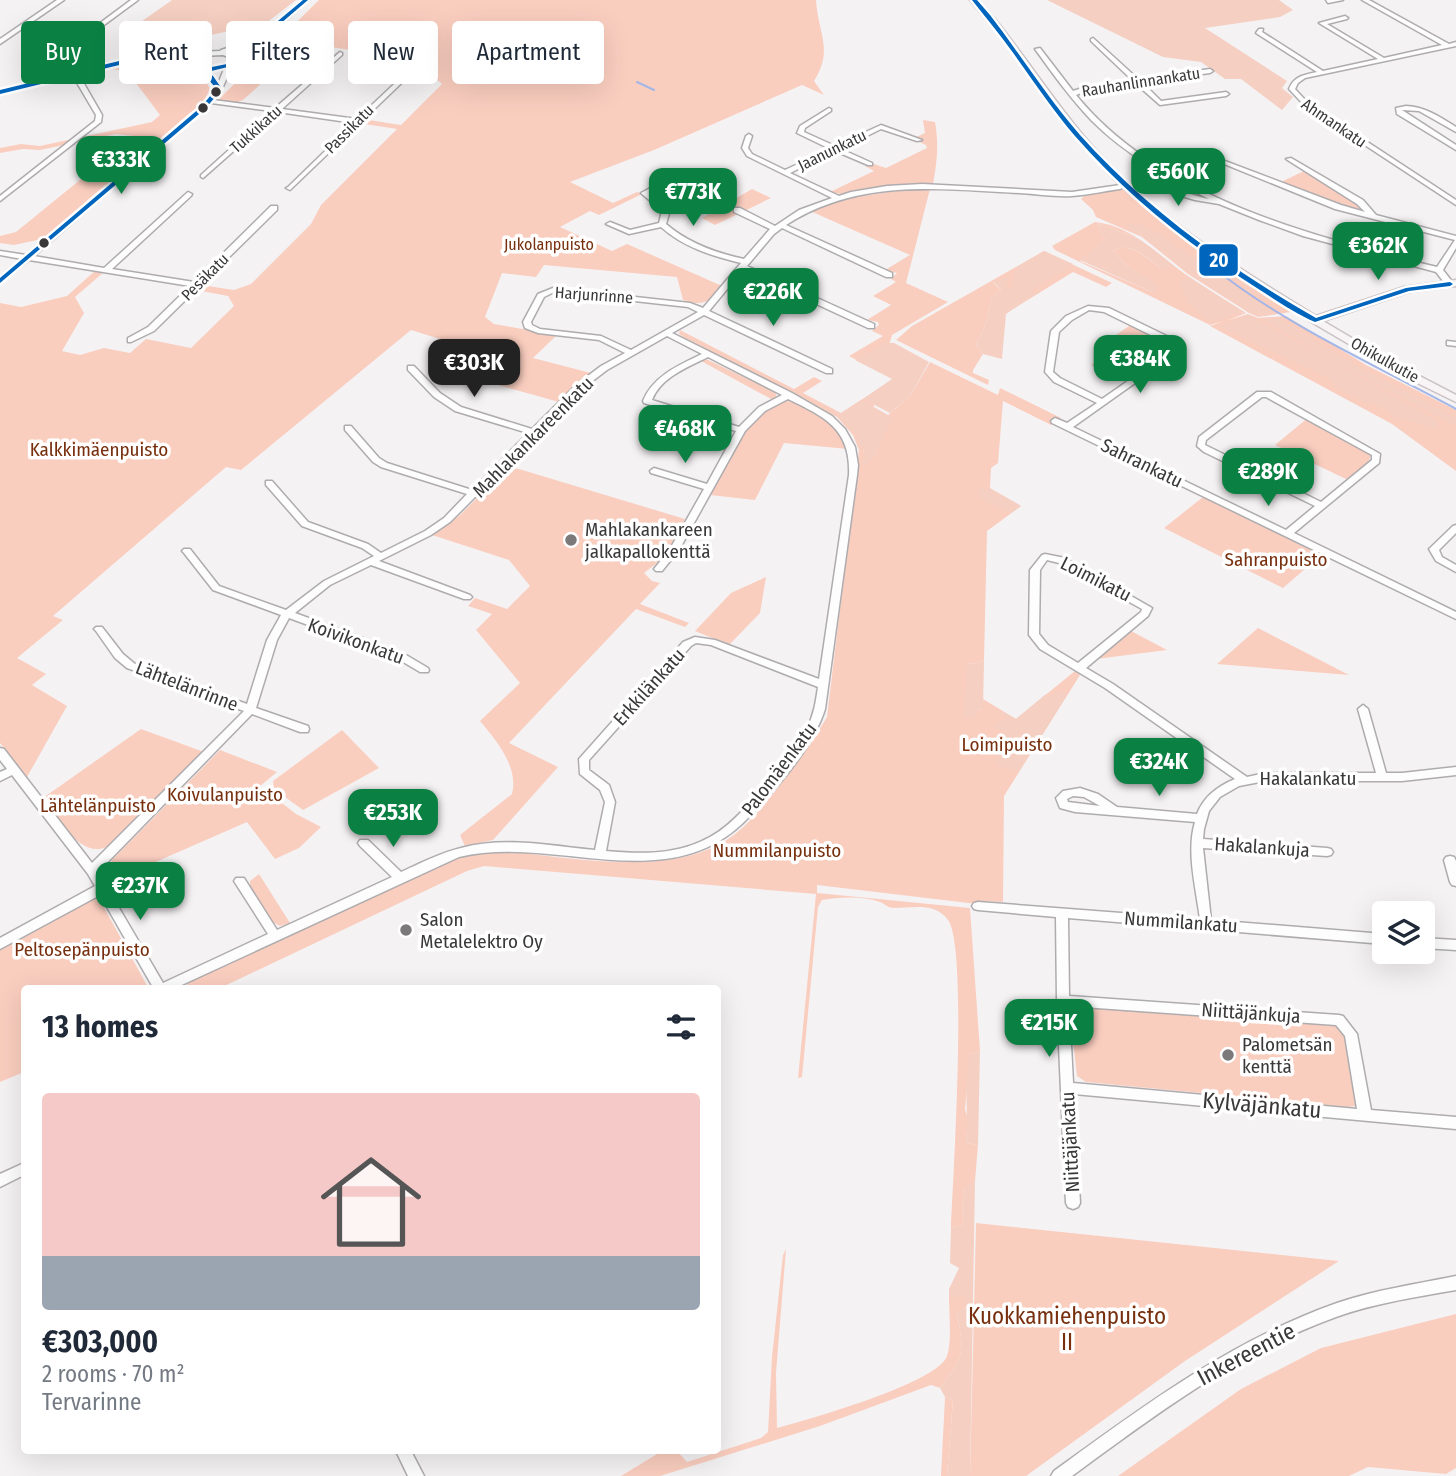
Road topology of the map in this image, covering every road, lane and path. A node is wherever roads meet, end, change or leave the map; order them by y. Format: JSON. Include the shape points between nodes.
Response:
{"nodes":[{"id":1,"x":61,"y":0,"type":"edge"},
{"id":2,"x":135,"y":0,"type":"edge"},
{"id":3,"x":306,"y":0,"type":"edge"},
{"id":4,"x":974,"y":0,"type":"edge"},
{"id":5,"x":1340,"y":0,"type":"edge"},
{"id":6,"x":1366,"y":0,"type":"edge"},
{"id":7,"x":1328,"y":1,"type":"edge"},
{"id":8,"x":1345,"y":18,"type":"dead end"},
{"id":9,"x":281,"y":21,"type":"edge"},
{"id":10,"x":105,"y":22,"type":"edge"},
{"id":11,"x":1261,"y":30,"type":"dead end"},
{"id":12,"x":1093,"y":40,"type":"dead end"},
{"id":13,"x":0,"y":42,"type":"edge"},
{"id":14,"x":1456,"y":44,"type":"edge"},
{"id":15,"x":1448,"y":46,"type":"junction"},
{"id":16,"x":1038,"y":49,"type":"dead end"},
{"id":17,"x":226,"y":50,"type":"edge"},
{"id":18,"x":220,"y":52,"type":"junction"},
{"id":19,"x":212,"y":53,"type":"edge"},
{"id":20,"x":226,"y":53,"type":"edge"},
{"id":21,"x":340,"y":54,"type":"dead end"},
{"id":22,"x":1384,"y":60,"type":"junction"},
{"id":23,"x":1210,"y":71,"type":"dead end"},
{"id":24,"x":226,"y":72,"type":"edge"},
{"id":25,"x":1321,"y":72,"type":"junction"},
{"id":26,"x":212,"y":80,"type":"edge"},
{"id":27,"x":1135,"y":81,"type":"junction"},
{"id":28,"x":31,"y":84,"type":"edge"},
{"id":29,"x":81,"y":84,"type":"edge"},
{"id":30,"x":397,"y":84,"type":"edge"},
{"id":31,"x":219,"y":89,"type":"junction"},
{"id":32,"x":0,"y":92,"type":"edge"},
{"id":33,"x":1072,"y":94,"type":"junction"},
{"id":34,"x":1226,"y":94,"type":"dead end"},
{"id":35,"x":209,"y":101,"type":"junction"},
{"id":36,"x":277,"y":110,"type":"junction"},
{"id":37,"x":829,"y":110,"type":"dead end"},
{"id":38,"x":357,"y":121,"type":"junction"},
{"id":39,"x":1456,"y":130,"type":"edge"},
{"id":40,"x":749,"y":136,"type":"dead end"},
{"id":41,"x":919,"y":140,"type":"dead end"},
{"id":42,"x":1456,"y":148,"type":"edge"},
{"id":43,"x":835,"y":149,"type":"junction"},
{"id":44,"x":1215,"y":159,"type":"dead end"},
{"id":45,"x":1289,"y":159,"type":"dead end"},
{"id":46,"x":870,"y":164,"type":"dead end"},
{"id":47,"x":784,"y":173,"type":"junction"},
{"id":48,"x":679,"y":175,"type":"dead end"},
{"id":49,"x":203,"y":176,"type":"dead end"},
{"id":50,"x":1132,"y":185,"type":"dead end"},
{"id":51,"x":1120,"y":187,"type":"dead end"},
{"id":52,"x":290,"y":188,"type":"dead end"},
{"id":53,"x":188,"y":194,"type":"dead end"},
{"id":54,"x":837,"y":198,"type":"junction"},
{"id":55,"x":0,"y":199,"type":"edge"},
{"id":56,"x":1223,"y":202,"type":"junction"},
{"id":57,"x":1456,"y":203,"type":"edge"},
{"id":58,"x":274,"y":208,"type":"dead end"},
{"id":59,"x":737,"y":210,"type":"dead end"},
{"id":60,"x":1375,"y":218,"type":"junction"},
{"id":61,"x":610,"y":224,"type":"dead end"},
{"id":62,"x":662,"y":224,"type":"junction"},
{"id":63,"x":778,"y":227,"type":"junction"},
{"id":64,"x":1456,"y":240,"type":"edge"},
{"id":65,"x":0,"y":253,"type":"edge"},
{"id":66,"x":28,"y":257,"type":"junction"},
{"id":67,"x":745,"y":265,"type":"junction"},
{"id":68,"x":106,"y":270,"type":"junction"},
{"id":69,"x":1439,"y":270,"type":"junction"},
{"id":70,"x":889,"y":275,"type":"dead end"},
{"id":71,"x":0,"y":281,"type":"edge"},
{"id":72,"x":1453,"y":283,"type":"edge"},
{"id":73,"x":197,"y":285,"type":"junction"},
{"id":74,"x":705,"y":311,"type":"junction"},
{"id":75,"x":1315,"y":320,"type":"junction"},
{"id":76,"x":871,"y":326,"type":"dead end"},
{"id":77,"x":667,"y":333,"type":"junction"},
{"id":78,"x":131,"y":340,"type":"dead end"},
{"id":79,"x":631,"y":353,"type":"junction"},
{"id":80,"x":708,"y":354,"type":"junction"},
{"id":81,"x":411,"y":369,"type":"dead end"},
{"id":82,"x":829,"y":372,"type":"dead end"},
{"id":83,"x":789,"y":395,"type":"junction"},
{"id":84,"x":1456,"y":399,"type":"edge"},
{"id":85,"x":1101,"y":402,"type":"junction"},
{"id":86,"x":1055,"y":421,"type":"dead end"},
{"id":87,"x":1068,"y":427,"type":"junction"},
{"id":88,"x":348,"y":428,"type":"dead end"},
{"id":89,"x":741,"y":430,"type":"junction"},
{"id":90,"x":533,"y":432,"type":"junction"},
{"id":91,"x":654,"y":471,"type":"dead end"},
{"id":92,"x":269,"y":483,"type":"dead end"},
{"id":93,"x":708,"y":487,"type":"junction"},
{"id":94,"x":475,"y":494,"type":"junction"},
{"id":95,"x":1322,"y":506,"type":"junction"},
{"id":96,"x":1456,"y":528,"type":"edge"},
{"id":97,"x":1287,"y":534,"type":"junction"},
{"id":98,"x":187,"y":551,"type":"dead end"},
{"id":99,"x":377,"y":559,"type":"junction"},
{"id":100,"x":659,"y":569,"type":"dead end"},
{"id":101,"x":1456,"y":569,"type":"edge"},
{"id":102,"x":467,"y":597,"type":"dead end"},
{"id":103,"x":286,"y":615,"type":"junction"},
{"id":104,"x":1456,"y":615,"type":"edge"},
{"id":105,"x":99,"y":629,"type":"dead end"},
{"id":106,"x":1079,"y":668,"type":"junction"},
{"id":107,"x":424,"y":670,"type":"dead end"},
{"id":108,"x":824,"y":685,"type":"junction"},
{"id":109,"x":1363,"y":709,"type":"dead end"},
{"id":110,"x":250,"y":710,"type":"junction"},
{"id":111,"x":304,"y":729,"type":"dead end"},
{"id":112,"x":0,"y":752,"type":"edge"},
{"id":113,"x":14,"y":770,"type":"junction"},
{"id":114,"x":1456,"y":771,"type":"edge"},
{"id":115,"x":0,"y":776,"type":"edge"},
{"id":116,"x":1382,"y":777,"type":"junction"},
{"id":117,"x":1242,"y":779,"type":"junction"},
{"id":118,"x":1112,"y":809,"type":"dead end"},
{"id":119,"x":1199,"y":818,"type":"junction"},
{"id":120,"x":364,"y":843,"type":"dead end"},
{"id":121,"x":1197,"y":843,"type":"junction"},
{"id":122,"x":1327,"y":852,"type":"dead end"},
{"id":123,"x":600,"y":854,"type":"junction"},
{"id":124,"x":1450,"y":860,"type":"dead end"},
{"id":125,"x":92,"y":871,"type":"junction"},
{"id":126,"x":400,"y":878,"type":"junction"},
{"id":127,"x":240,"y":881,"type":"dead end"},
{"id":128,"x":1456,"y":882,"type":"edge"},
{"id":129,"x":102,"y":888,"type":"junction"},
{"id":130,"x":978,"y":906,"type":"dead end"},
{"id":131,"x":1062,"y":914,"type":"junction"},
{"id":132,"x":1206,"y":924,"type":"junction"},
{"id":133,"x":275,"y":936,"type":"junction"},
{"id":134,"x":1372,"y":938,"type":"edge"},
{"id":135,"x":0,"y":944,"type":"edge"},
{"id":136,"x":1435,"y":944,"type":"edge"},
{"id":137,"x":1456,"y":946,"type":"edge"},
{"id":138,"x":158,"y":985,"type":"edge"},
{"id":139,"x":169,"y":985,"type":"edge"},
{"id":140,"x":1063,"y":1001,"type":"junction"},
{"id":141,"x":1068,"y":1088,"type":"junction"},
{"id":142,"x":1365,"y":1115,"type":"junction"},
{"id":143,"x":1456,"y":1123,"type":"edge"},
{"id":144,"x":21,"y":1170,"type":"edge"},
{"id":145,"x":0,"y":1181,"type":"edge"},
{"id":146,"x":1073,"y":1203,"type":"dead end"},
{"id":147,"x":1456,"y":1283,"type":"edge"},
{"id":148,"x":405,"y":1454,"type":"edge"},
{"id":149,"x":416,"y":1476,"type":"edge"},
{"id":150,"x":1059,"y":1476,"type":"edge"}],
"edges":[{"from":1,"to":13,"type":"street"},
{"from":2,"to":10,"type":"street"},
{"from":3,"to":9,"type":"street"},
{"from":4,"to":75,"type":"main road","name":"Ohikulkutie","via":[[1005,34],[1077,135],[1131,191],[1242,274]]},
{"from":5,"to":7,"type":"street"},
{"from":6,"to":15,"type":"street"},
{"from":8,"to":22,"type":"street","via":[[1322,23]]},
{"from":11,"to":25,"type":"street","via":[[1259,33]]},
{"from":12,"to":27,"type":"street"},
{"from":14,"to":15,"type":"street","name":"Ahmankatu"},
{"from":15,"to":22,"type":"street","name":"Ahmankatu"},
{"from":16,"to":33,"type":"street"},
{"from":17,"to":18,"type":"street"},
{"from":18,"to":19,"type":"street"},
{"from":18,"to":20,"type":"street"},
{"from":21,"to":36,"type":"street","name":"Tukkikatu"},
{"from":22,"to":25,"type":"street","name":"Ahmankatu"},
{"from":23,"to":27,"type":"street","name":"Rauhanlinnankatu"},
{"from":24,"to":31,"type":"street"},
{"from":25,"to":57,"type":"street","name":"Ahmankatu","via":[[1296,80],[1293,93]]},
{"from":26,"to":31,"type":"street"},
{"from":27,"to":33,"type":"street","name":"Rauhanlinnankatu"},
{"from":27,"to":34,"type":"street","via":[[1160,103]]},
{"from":28,"to":32,"type":"street"},
{"from":29,"to":55,"type":"street","via":[[99,115],[98,122]]},
{"from":30,"to":38,"type":"street","name":"Passikatu"},
{"from":31,"to":35,"type":"street"},
{"from":33,"to":56,"type":"street","via":[[1119,141]]},
{"from":35,"to":36,"type":"street"},
{"from":35,"to":66,"type":"street"},
{"from":36,"to":38,"type":"street"},
{"from":36,"to":49,"type":"street","name":"Tukkikatu"},
{"from":37,"to":43,"type":"street","via":[[800,131]]},
{"from":38,"to":52,"type":"street","name":"Passikatu"},
{"from":39,"to":42,"type":"street","via":[[1421,108],[1398,109]]},
{"from":40,"to":47,"type":"street","via":[[745,148],[749,155]]},
{"from":41,"to":43,"type":"street","name":"Jaanunkatu","via":[[883,126]]},
{"from":43,"to":46,"type":"street"},
{"from":43,"to":47,"type":"street","name":"Jaanunkatu"},
{"from":44,"to":60,"type":"street","via":[[1303,196]]},
{"from":45,"to":60,"type":"street","via":[[1360,202]]},
{"from":47,"to":54,"type":"street"},
{"from":48,"to":62,"type":"street","via":[[645,193],[666,209]]},
{"from":50,"to":56,"type":"street","via":[[1157,186],[1190,198]]},
{"from":51,"to":54,"type":"street","name":"Mahlakankareenkatu","via":[[1072,194],[922,186]]},
{"from":53,"to":68,"type":"street"},
{"from":54,"to":63,"type":"street","name":"Mahlakankareenkatu"},
{"from":56,"to":69,"type":"street","via":[[1335,244]]},
{"from":58,"to":73,"type":"street","name":"Pesäkatu"},
{"from":59,"to":63,"type":"street"},
{"from":60,"to":64,"type":"street"},
{"from":61,"to":62,"type":"street","via":[[631,232]]},
{"from":62,"to":67,"type":"street","via":[[681,238]]},
{"from":63,"to":67,"type":"street","name":"Mahlakankareenkatu"},
{"from":63,"to":70,"type":"street"},
{"from":64,"to":69,"type":"street"},
{"from":65,"to":66,"type":"street"},
{"from":66,"to":68,"type":"street"},
{"from":66,"to":71,"type":"street"},
{"from":67,"to":74,"type":"street","name":"Mahlakankareenkatu"},
{"from":67,"to":76,"type":"street"},
{"from":68,"to":73,"type":"street"},
{"from":69,"to":72,"type":"street"},
{"from":72,"to":75,"type":"main road","via":[[1408,289]]},
{"from":73,"to":78,"type":"street","name":"Pesäkatu","via":[[151,329]]},
{"from":74,"to":77,"type":"street","name":"Mahlakankareenkatu"},
{"from":74,"to":79,"type":"street","name":"Harjunrinne","via":[[673,302],[553,290],[541,296],[527,323],[538,331],[604,339]]},
{"from":74,"to":82,"type":"street"},
{"from":75,"to":84,"type":"main road","name":"Ohikulkutie"},
{"from":77,"to":79,"type":"street","name":"Mahlakankareenkatu"},
{"from":77,"to":80,"type":"street","name":"Palomäenkatu"},
{"from":79,"to":90,"type":"street","name":"Mahlakankareenkatu","via":[[589,379]]},
{"from":80,"to":83,"type":"street","name":"Palomäenkatu"},
{"from":80,"to":89,"type":"street","via":[[664,380],[647,401]]},
{"from":81,"to":90,"type":"street","via":[[458,409]]},
{"from":83,"to":89,"type":"street","via":[[762,409]]},
{"from":83,"to":108,"type":"street","name":"Palomäenkatu","via":[[839,426],[854,456]]},
{"from":85,"to":85,"type":"street","via":[[1178,351],[1178,345],[1100,308],[1084,309],[1069,318],[1055,331],[1049,372]]},
{"from":85,"to":87,"type":"street"},
{"from":86,"to":87,"type":"street","name":"Sahrankatu"},
{"from":87,"to":97,"type":"street","name":"Sahrankatu"},
{"from":88,"to":94,"type":"street","via":[[384,465]]},
{"from":89,"to":93,"type":"street"},
{"from":90,"to":94,"type":"street","name":"Mahlakankareenkatu"},
{"from":91,"to":93,"type":"street"},
{"from":92,"to":99,"type":"street","via":[[305,524],[365,545]]},
{"from":93,"to":100,"type":"street","via":[[674,551]]},
{"from":94,"to":99,"type":"street","name":"Mahlakankareenkatu","via":[[437,527]]},
{"from":95,"to":95,"type":"street","via":[[1376,461],[1376,454],[1268,394],[1261,394],[1202,439],[1201,446],[1207,450]]},
{"from":95,"to":97,"type":"street"},
{"from":96,"to":101,"type":"street","via":[[1434,549],[1438,559]]},
{"from":97,"to":104,"type":"street","name":"Sahrankatu"},
{"from":98,"to":103,"type":"street","name":"Koivikonkatu","via":[[216,588]]},
{"from":99,"to":102,"type":"street"},
{"from":99,"to":103,"type":"street","name":"Mahlakankareenkatu","via":[[318,589]]},
{"from":103,"to":107,"type":"street","name":"Koivikonkatu","via":[[397,654]]},
{"from":103,"to":110,"type":"street","name":"Mahlakankareenkatu","via":[[272,640]]},
{"from":105,"to":110,"type":"street","name":"Lähtelänrinne","via":[[131,666]]},
{"from":106,"to":106,"type":"street","name":"Loimikatu","via":[[1044,647],[1034,635],[1035,570],[1045,557],[1062,560],[1147,608]]},
{"from":106,"to":117,"type":"street","name":"Loimikatu"},
{"from":108,"to":123,"type":"street","name":"Palomäenkatu","via":[[811,731],[753,807],[728,831],[696,850],[673,856]]},
{"from":108,"to":123,"type":"street","name":"Erkkilänkatu","via":[[712,642],[687,644],[584,760],[584,771],[605,788],[611,805]]},
{"from":109,"to":116,"type":"street"},
{"from":110,"to":111,"type":"street","name":"Lähtelänrinne"},
{"from":110,"to":125,"type":"street","name":"Mahlakankareenkatu"},
{"from":112,"to":113,"type":"street"},
{"from":113,"to":115,"type":"street"},
{"from":113,"to":125,"type":"street"},
{"from":114,"to":116,"type":"street","name":"Hakalankatu"},
{"from":116,"to":117,"type":"street","name":"Hakalankatu"},
{"from":117,"to":119,"type":"street","name":"Hakalankatu","via":[[1217,793]]},
{"from":118,"to":119,"type":"street"},
{"from":119,"to":121,"type":"street"},
{"from":120,"to":126,"type":"street"},
{"from":121,"to":122,"type":"street","name":"Hakalankuja"},
{"from":121,"to":132,"type":"street"},
{"from":123,"to":126,"type":"street","name":"Palomäenkatu","via":[[480,847]]},
{"from":124,"to":128,"type":"street"},
{"from":125,"to":129,"type":"street"},
{"from":126,"to":133,"type":"street","name":"Palomäenkatu"},
{"from":127,"to":133,"type":"street"},
{"from":129,"to":135,"type":"street"},
{"from":129,"to":138,"type":"street"},
{"from":130,"to":131,"type":"street","name":"Nummilankatu"},
{"from":131,"to":132,"type":"street","name":"Nummilankatu"},
{"from":131,"to":140,"type":"street","name":"Niittäjänkatu"},
{"from":132,"to":134,"type":"street","name":"Nummilankatu"},
{"from":133,"to":139,"type":"street","name":"Palomäenkatu"},
{"from":136,"to":137,"type":"street"},
{"from":140,"to":141,"type":"street","name":"Niittäjänkatu"},
{"from":140,"to":142,"type":"street","name":"Niittäjänkuja","via":[[1339,1020],[1351,1034]]},
{"from":141,"to":142,"type":"street","name":"Kylväjänkatu"},
{"from":141,"to":146,"type":"street","name":"Niittäjänkatu"},
{"from":142,"to":143,"type":"street","name":"Kylväjänkatu"},
{"from":144,"to":145,"type":"street"},
{"from":147,"to":150,"type":"street","name":"Inkereentie","via":[[1338,1309],[1275,1335],[1168,1397]]},
{"from":148,"to":149,"type":"street"}]}
